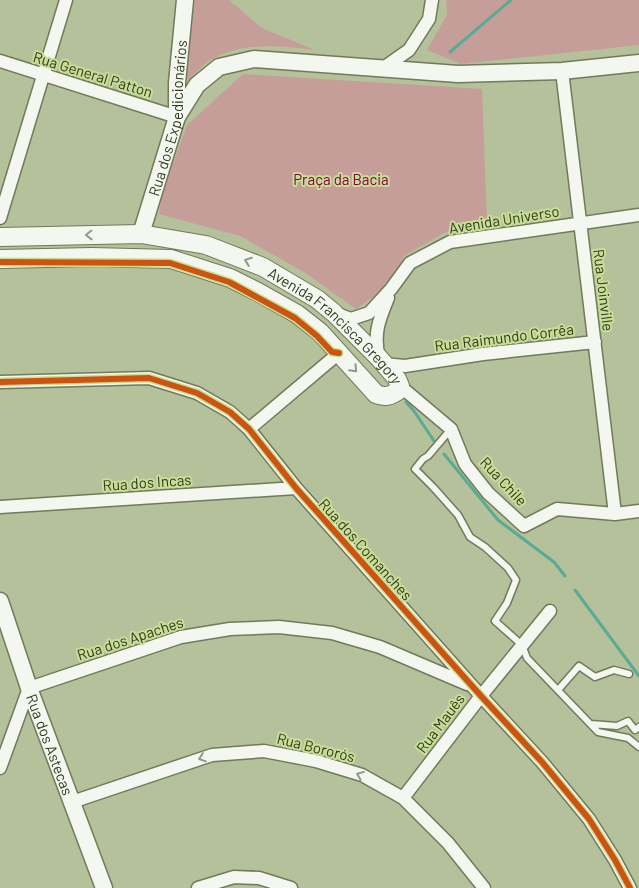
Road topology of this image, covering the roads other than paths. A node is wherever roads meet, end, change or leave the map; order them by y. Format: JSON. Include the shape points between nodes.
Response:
{"nodes":[{"id":1,"x":66,"y":0,"type":"edge"},
{"id":2,"x":185,"y":0,"type":"edge"},
{"id":3,"x":432,"y":0,"type":"edge"},
{"id":4,"x":0,"y":61,"type":"edge"},
{"id":5,"x":639,"y":64,"type":"edge"},
{"id":6,"x":382,"y":69,"type":"junction"},
{"id":7,"x":562,"y":71,"type":"junction"},
{"id":8,"x":43,"y":76,"type":"junction"},
{"id":9,"x":177,"y":117,"type":"junction"},
{"id":10,"x":639,"y":215,"type":"edge"},
{"id":11,"x":0,"y":218,"type":"edge"},
{"id":12,"x":579,"y":223,"type":"junction"},
{"id":13,"x":141,"y":234,"type":"junction"},
{"id":14,"x":0,"y":237,"type":"edge"},
{"id":15,"x":0,"y":259,"type":"edge"},
{"id":16,"x":392,"y":289,"type":"junction"},
{"id":17,"x":334,"y":313,"type":"junction"},
{"id":18,"x":595,"y":342,"type":"junction"},
{"id":19,"x":339,"y":353,"type":"junction"},
{"id":20,"x":381,"y":361,"type":"junction"},
{"id":21,"x":417,"y":364,"type":"junction"},
{"id":22,"x":0,"y":382,"type":"edge"},
{"id":23,"x":399,"y":383,"type":"junction"},
{"id":24,"x":451,"y":429,"type":"junction"},
{"id":25,"x":249,"y":430,"type":"junction"},
{"id":26,"x":296,"y":488,"type":"junction"},
{"id":27,"x":0,"y":507,"type":"edge"},
{"id":28,"x":639,"y":510,"type":"edge"},
{"id":29,"x":615,"y":514,"type":"junction"},
{"id":30,"x":0,"y":602,"type":"edge"},
{"id":31,"x":550,"y":611,"type":"dead end"},
{"id":32,"x":522,"y":644,"type":"junction"},
{"id":33,"x":629,"y":674,"type":"dead end"},
{"id":34,"x":29,"y":688,"type":"junction"},
{"id":35,"x":558,"y":690,"type":"junction"},
{"id":36,"x":476,"y":691,"type":"junction"},
{"id":37,"x":591,"y":724,"type":"junction"},
{"id":38,"x":639,"y":728,"type":"edge"},
{"id":39,"x":639,"y":747,"type":"edge"},
{"id":40,"x":0,"y":768,"type":"edge"},
{"id":41,"x":403,"y":798,"type":"junction"},
{"id":42,"x":72,"y":802,"type":"junction"},
{"id":43,"x":236,"y":882,"type":"edge"},
{"id":44,"x":104,"y":888,"type":"edge"},
{"id":45,"x":198,"y":888,"type":"edge"},
{"id":46,"x":291,"y":888,"type":"edge"},
{"id":47,"x":484,"y":888,"type":"edge"},
{"id":48,"x":630,"y":888,"type":"edge"}],
"edges":[{"from":1,"to":8,"type":"street"},
{"from":2,"to":9,"type":"street","name":"Rua dos Expedicionários"},
{"from":3,"to":6,"type":"street","via":[[429,19],[409,50]]},
{"from":4,"to":8,"type":"street","name":"Rua General Patton"},
{"from":5,"to":7,"type":"street"},
{"from":6,"to":7,"type":"street","via":[[458,74]]},
{"from":6,"to":9,"type":"street","via":[[254,59],[219,67],[197,85]]},
{"from":7,"to":12,"type":"street","name":"Rua Joinville"},
{"from":8,"to":9,"type":"street","name":"Rua General Patton"},
{"from":8,"to":11,"type":"street"},
{"from":9,"to":13,"type":"street","name":"Rua dos Expedicionários"},
{"from":10,"to":12,"type":"street","name":"Avenida Universo"},
{"from":12,"to":16,"type":"street","name":"Avenida Universo","via":[[450,242],[410,263]]},
{"from":12,"to":18,"type":"street","name":"Rua Joinville"},
{"from":13,"to":14,"type":"main road","name":"Avenida Francisca Gregory","one_way":true},
{"from":17,"to":13,"type":"main road","name":"Avenida Francisca Gregory","one_way":true,"via":[[263,267],[206,245]]},
{"from":15,"to":19,"type":"main road","name":"Avenida Francisca Gregory","via":[[171,259],[230,278],[258,292],[297,314]]},
{"from":16,"to":17,"type":"street","via":[[363,316],[351,319]]},
{"from":16,"to":20,"type":"street","via":[[375,336]]},
{"from":17,"to":20,"type":"main road","name":"Avenida Francisca Gregory"},
{"from":18,"to":21,"type":"street","name":"Rua Raimundo Corrêa"},
{"from":18,"to":29,"type":"street","name":"Rua Joinville"},
{"from":19,"to":23,"type":"main road","name":"Avenida Francisca Gregory","one_way":true,"via":[[383,398],[399,390]]},
{"from":19,"to":25,"type":"street"},
{"from":20,"to":21,"type":"street","name":"Rua Raimundo Corrêa","via":[[406,366]]},
{"from":20,"to":23,"type":"main road","name":"Avenida Francisca Gregory"},
{"from":21,"to":23,"type":"street","name":"Rua Raimundo Corrêa"},
{"from":22,"to":25,"type":"street","name":"Rua dos Comanches","via":[[149,378],[196,393],[230,412]]},
{"from":23,"to":24,"type":"street","name":"Rua Chile"},
{"from":24,"to":29,"type":"street","name":"Rua Chile","via":[[465,464],[488,492],[524,526],[557,509]]},
{"from":24,"to":32,"type":"lane","via":[[415,469],[458,515],[470,537],[508,568],[516,580],[507,604],[495,621]]},
{"from":25,"to":26,"type":"street","name":"Rua dos Comanches"},
{"from":26,"to":27,"type":"street","name":"Rua dos Incas"},
{"from":26,"to":36,"type":"street","name":"Rua dos Comanches"},
{"from":28,"to":29,"type":"street"},
{"from":30,"to":34,"type":"street","name":"Rua dos Astecas"},
{"from":31,"to":32,"type":"street","name":"Rua Mauês"},
{"from":32,"to":35,"type":"lane","via":[[527,658]]},
{"from":32,"to":36,"type":"street","name":"Rua Mauês"},
{"from":33,"to":35,"type":"lane","via":[[614,670],[594,677],[579,666]]},
{"from":34,"to":36,"type":"street","name":"Rua dos Apaches","via":[[181,637],[230,628],[279,627],[332,633],[380,647]]},
{"from":34,"to":40,"type":"street"},
{"from":34,"to":42,"type":"street","name":"Rua dos Astecas"},
{"from":35,"to":37,"type":"lane"},
{"from":36,"to":41,"type":"street","name":"Rua Mauês"},
{"from":36,"to":48,"type":"street","name":"Rua dos Comanches","via":[[589,819]]},
{"from":37,"to":38,"type":"lane","via":[[617,726],[628,721],[635,730]]},
{"from":37,"to":39,"type":"lane","via":[[598,732],[628,738]]},
{"from":41,"to":42,"type":"street","name":"Rua Bororós","one_way":true,"via":[[362,775],[316,761],[264,751],[212,755]]},
{"from":41,"to":47,"type":"street","name":"Rua Bororós","via":[[448,843]]},
{"from":42,"to":44,"type":"street","name":"Rua dos Astecas"},
{"from":43,"to":45,"type":"street"},
{"from":43,"to":46,"type":"street","via":[[259,878]]}]}
